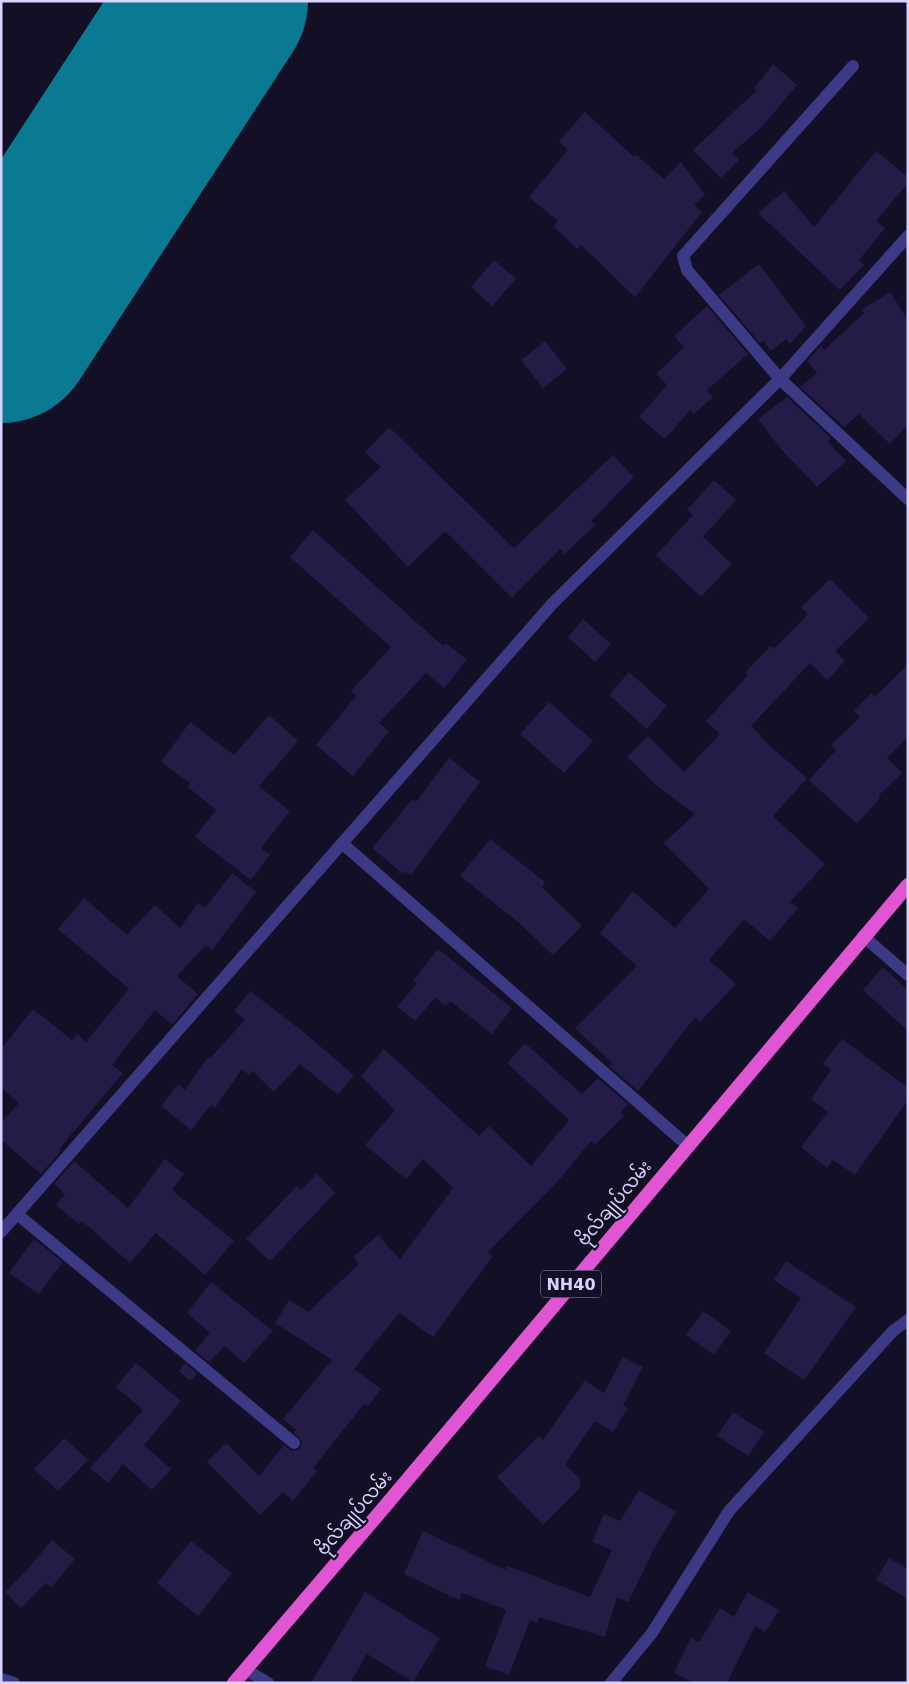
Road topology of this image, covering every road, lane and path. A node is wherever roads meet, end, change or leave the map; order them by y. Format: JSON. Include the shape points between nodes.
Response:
{"nodes":[{"id":1,"x":853,"y":66,"type":"dead end"},
{"id":2,"x":908,"y":236,"type":"edge"},
{"id":3,"x":780,"y":379,"type":"junction"},
{"id":4,"x":908,"y":499,"type":"edge"},
{"id":5,"x":343,"y":844,"type":"junction"},
{"id":6,"x":908,"y":885,"type":"edge"},
{"id":7,"x":863,"y":936,"type":"junction"},
{"id":8,"x":908,"y":975,"type":"edge"},
{"id":9,"x":687,"y":1145,"type":"junction"},
{"id":10,"x":17,"y":1214,"type":"junction"},
{"id":11,"x":1,"y":1232,"type":"edge"},
{"id":12,"x":908,"y":1320,"type":"edge"},
{"id":13,"x":294,"y":1443,"type":"dead end"},
{"id":14,"x":245,"y":1669,"type":"junction"},
{"id":15,"x":1,"y":1679,"type":"edge"},
{"id":16,"x":14,"y":1683,"type":"edge"},
{"id":17,"x":234,"y":1683,"type":"edge"},
{"id":18,"x":268,"y":1683,"type":"edge"},
{"id":19,"x":611,"y":1683,"type":"edge"}],
"edges":[{"from":1,"to":3,"type":"street","via":[[683,256],[687,270]]},
{"from":2,"to":3,"type":"street"},
{"from":3,"to":4,"type":"street"},
{"from":3,"to":5,"type":"street","via":[[554,603]]},
{"from":5,"to":9,"type":"street"},
{"from":5,"to":10,"type":"street"},
{"from":6,"to":7,"type":"highway","name":"ဗိုလ်ချုပ်လမ်း","number":"NH40"},
{"from":7,"to":8,"type":"street"},
{"from":7,"to":9,"type":"highway","name":"ဗိုလ်ချုပ်လမ်း","number":"NH40"},
{"from":9,"to":14,"type":"highway","name":"ဗိုလ်ချုပ်လမ်း","number":"NH40","via":[[381,1512]]},
{"from":10,"to":11,"type":"street"},
{"from":10,"to":13,"type":"street"},
{"from":12,"to":19,"type":"street","via":[[893,1331],[729,1511],[652,1633]]},
{"from":14,"to":17,"type":"highway","name":"ဗိုလ်ချုပ်လမ်း","number":"NH40"},
{"from":14,"to":18,"type":"street"},
{"from":15,"to":16,"type":"street"}]}
